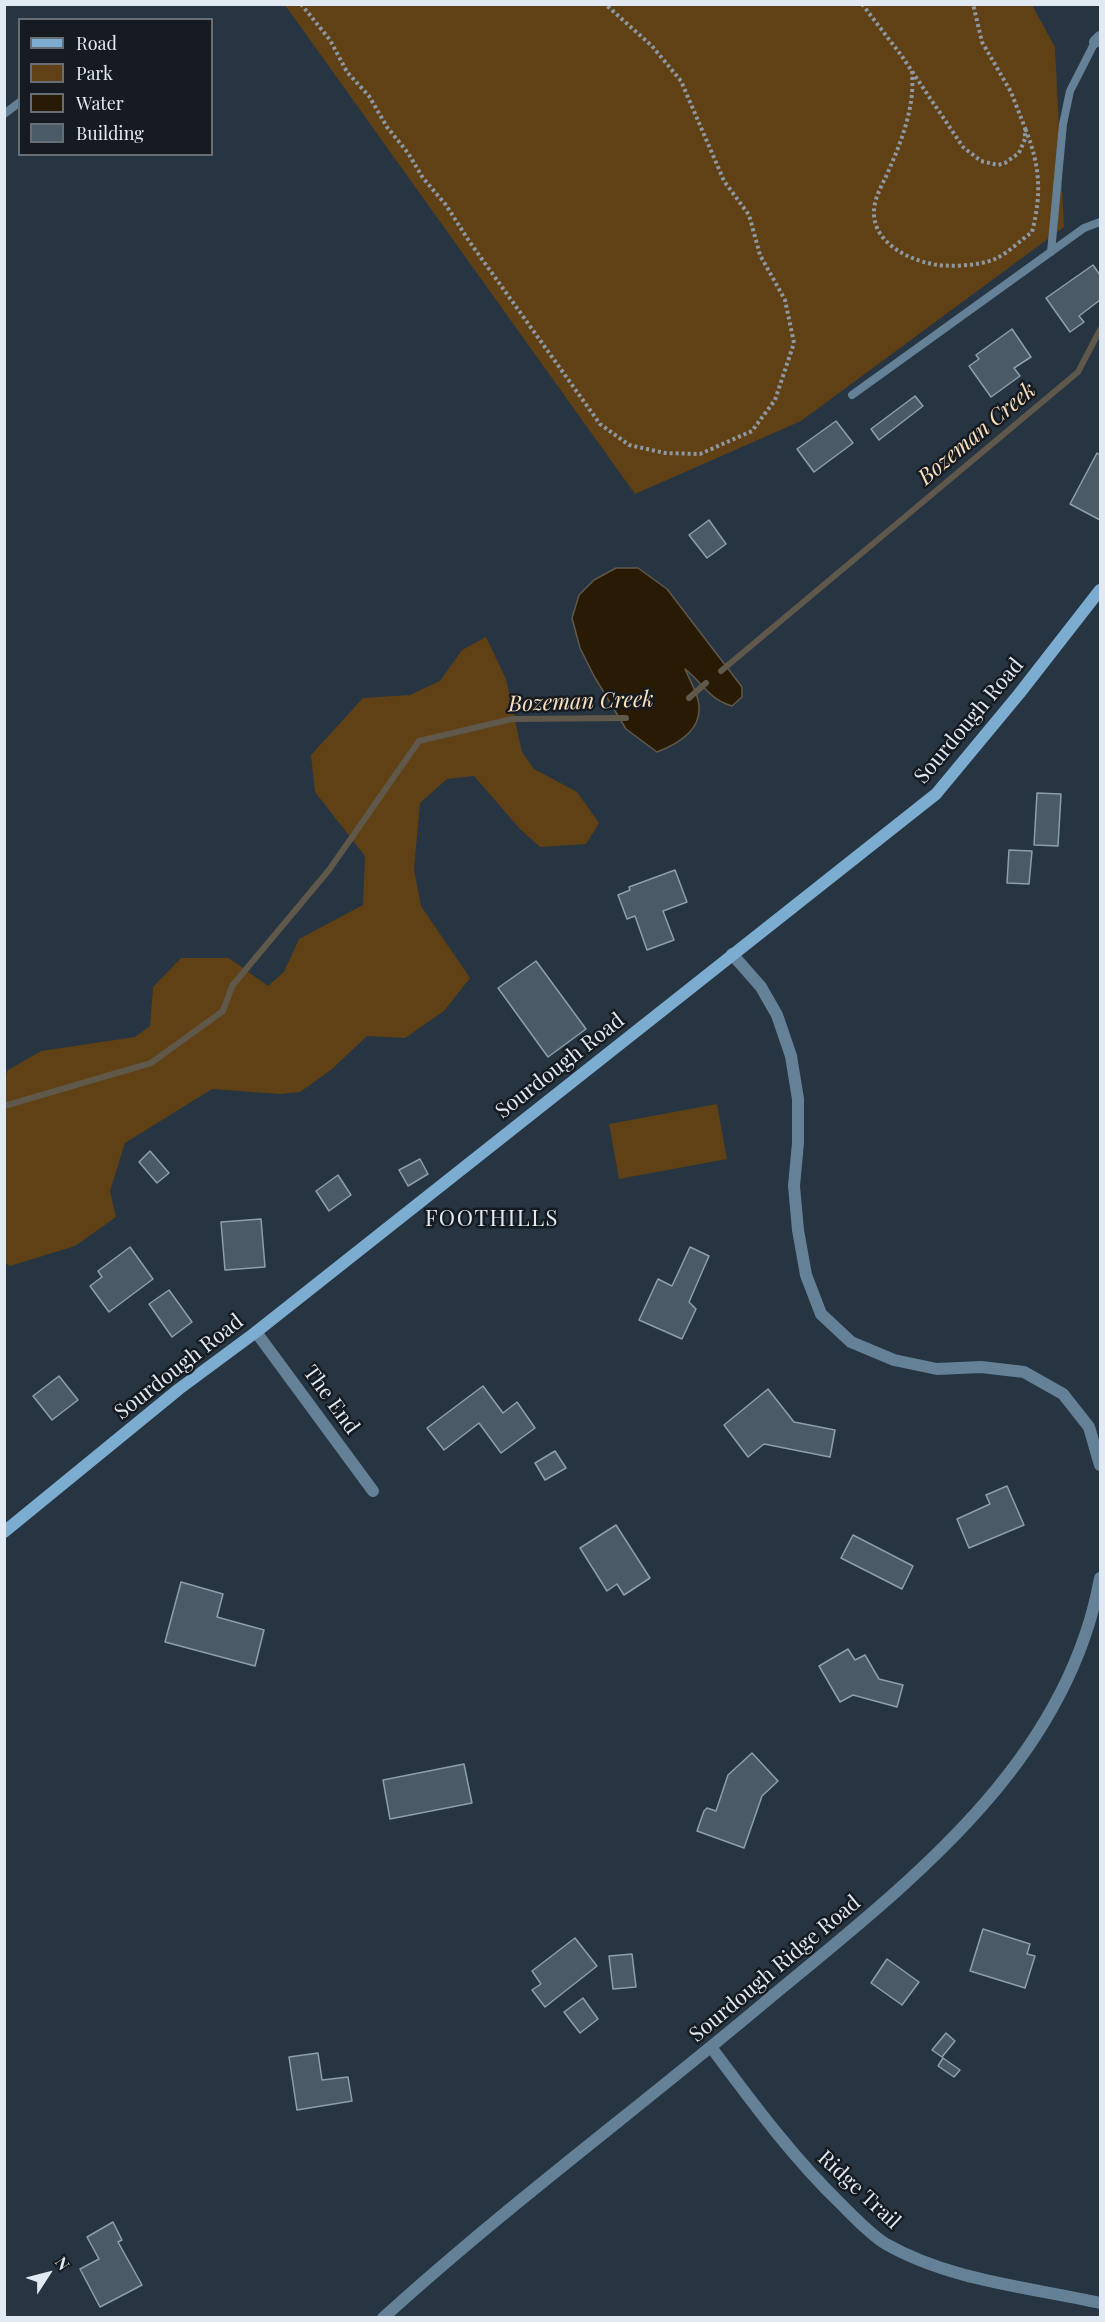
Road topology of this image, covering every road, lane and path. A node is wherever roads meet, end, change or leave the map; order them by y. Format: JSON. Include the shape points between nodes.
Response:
{"nodes":[{"id":1,"x":301,"y":4,"type":"edge"},
{"id":2,"x":605,"y":4,"type":"edge"},
{"id":3,"x":862,"y":4,"type":"edge"},
{"id":4,"x":973,"y":4,"type":"edge"},
{"id":5,"x":1098,"y":40,"type":"edge"},
{"id":6,"x":912,"y":71,"type":"junction"},
{"id":7,"x":18,"y":104,"type":"edge"},
{"id":8,"x":4,"y":114,"type":"edge"},
{"id":9,"x":1025,"y":128,"type":"junction"},
{"id":10,"x":1101,"y":222,"type":"edge"},
{"id":11,"x":1051,"y":252,"type":"junction"},
{"id":12,"x":852,"y":395,"type":"dead end"},
{"id":13,"x":1101,"y":590,"type":"edge"},
{"id":14,"x":732,"y":954,"type":"junction"},
{"id":15,"x":256,"y":1332,"type":"junction"},
{"id":16,"x":1101,"y":1465,"type":"edge"},
{"id":17,"x":373,"y":1491,"type":"dead end"},
{"id":18,"x":4,"y":1532,"type":"edge"},
{"id":19,"x":1101,"y":1578,"type":"edge"},
{"id":20,"x":711,"y":2047,"type":"junction"},
{"id":21,"x":1101,"y":2303,"type":"edge"},
{"id":22,"x":383,"y":2318,"type":"edge"}],
"edges":[{"from":1,"to":2,"type":"path","via":[[600,424],[629,445],[665,453],[700,454],[752,430],[775,400],[794,343],[785,300],[760,255],[749,215],[724,181],[681,81],[652,46]]},
{"from":3,"to":6,"type":"path"},
{"from":4,"to":9,"type":"path","via":[[982,42],[1011,92]]},
{"from":5,"to":11,"type":"lane","via":[[1070,91]]},
{"from":6,"to":9,"type":"path","via":[[963,147],[981,161],[998,165],[1013,158],[1025,139]]},
{"from":6,"to":9,"type":"path","via":[[906,125],[875,199],[874,213],[880,233],[906,256],[939,265],[982,262],[995,259],[1032,232],[1040,179]]},
{"from":7,"to":8,"type":"lane"},
{"from":10,"to":11,"type":"lane","via":[[1084,228]]},
{"from":11,"to":12,"type":"lane"},
{"from":13,"to":14,"type":"street","name":"Sourdough Road","via":[[936,794]]},
{"from":14,"to":15,"type":"street","name":"Sourdough Road"},
{"from":14,"to":16,"type":"street","via":[[761,987],[777,1015],[791,1056],[798,1099],[794,1186],[798,1230],[806,1275],[821,1314],[851,1342],[894,1360],[937,1368],[981,1367],[1024,1372],[1063,1394],[1089,1427]]},
{"from":15,"to":17,"type":"street","name":"The End"},
{"from":15,"to":18,"type":"street","name":"Sourdough Road","via":[[179,1389]]},
{"from":19,"to":20,"type":"street","name":"Sourdough Ridge Road","via":[[1084,1642],[1067,1682],[1047,1720],[981,1807],[905,1885]]},
{"from":20,"to":21,"type":"street","name":"Ridge Trail","via":[[821,2185],[885,2243],[966,2275]]},
{"from":20,"to":22,"type":"street","name":"Sourdough Ridge Road","via":[[487,2228]]}]}
